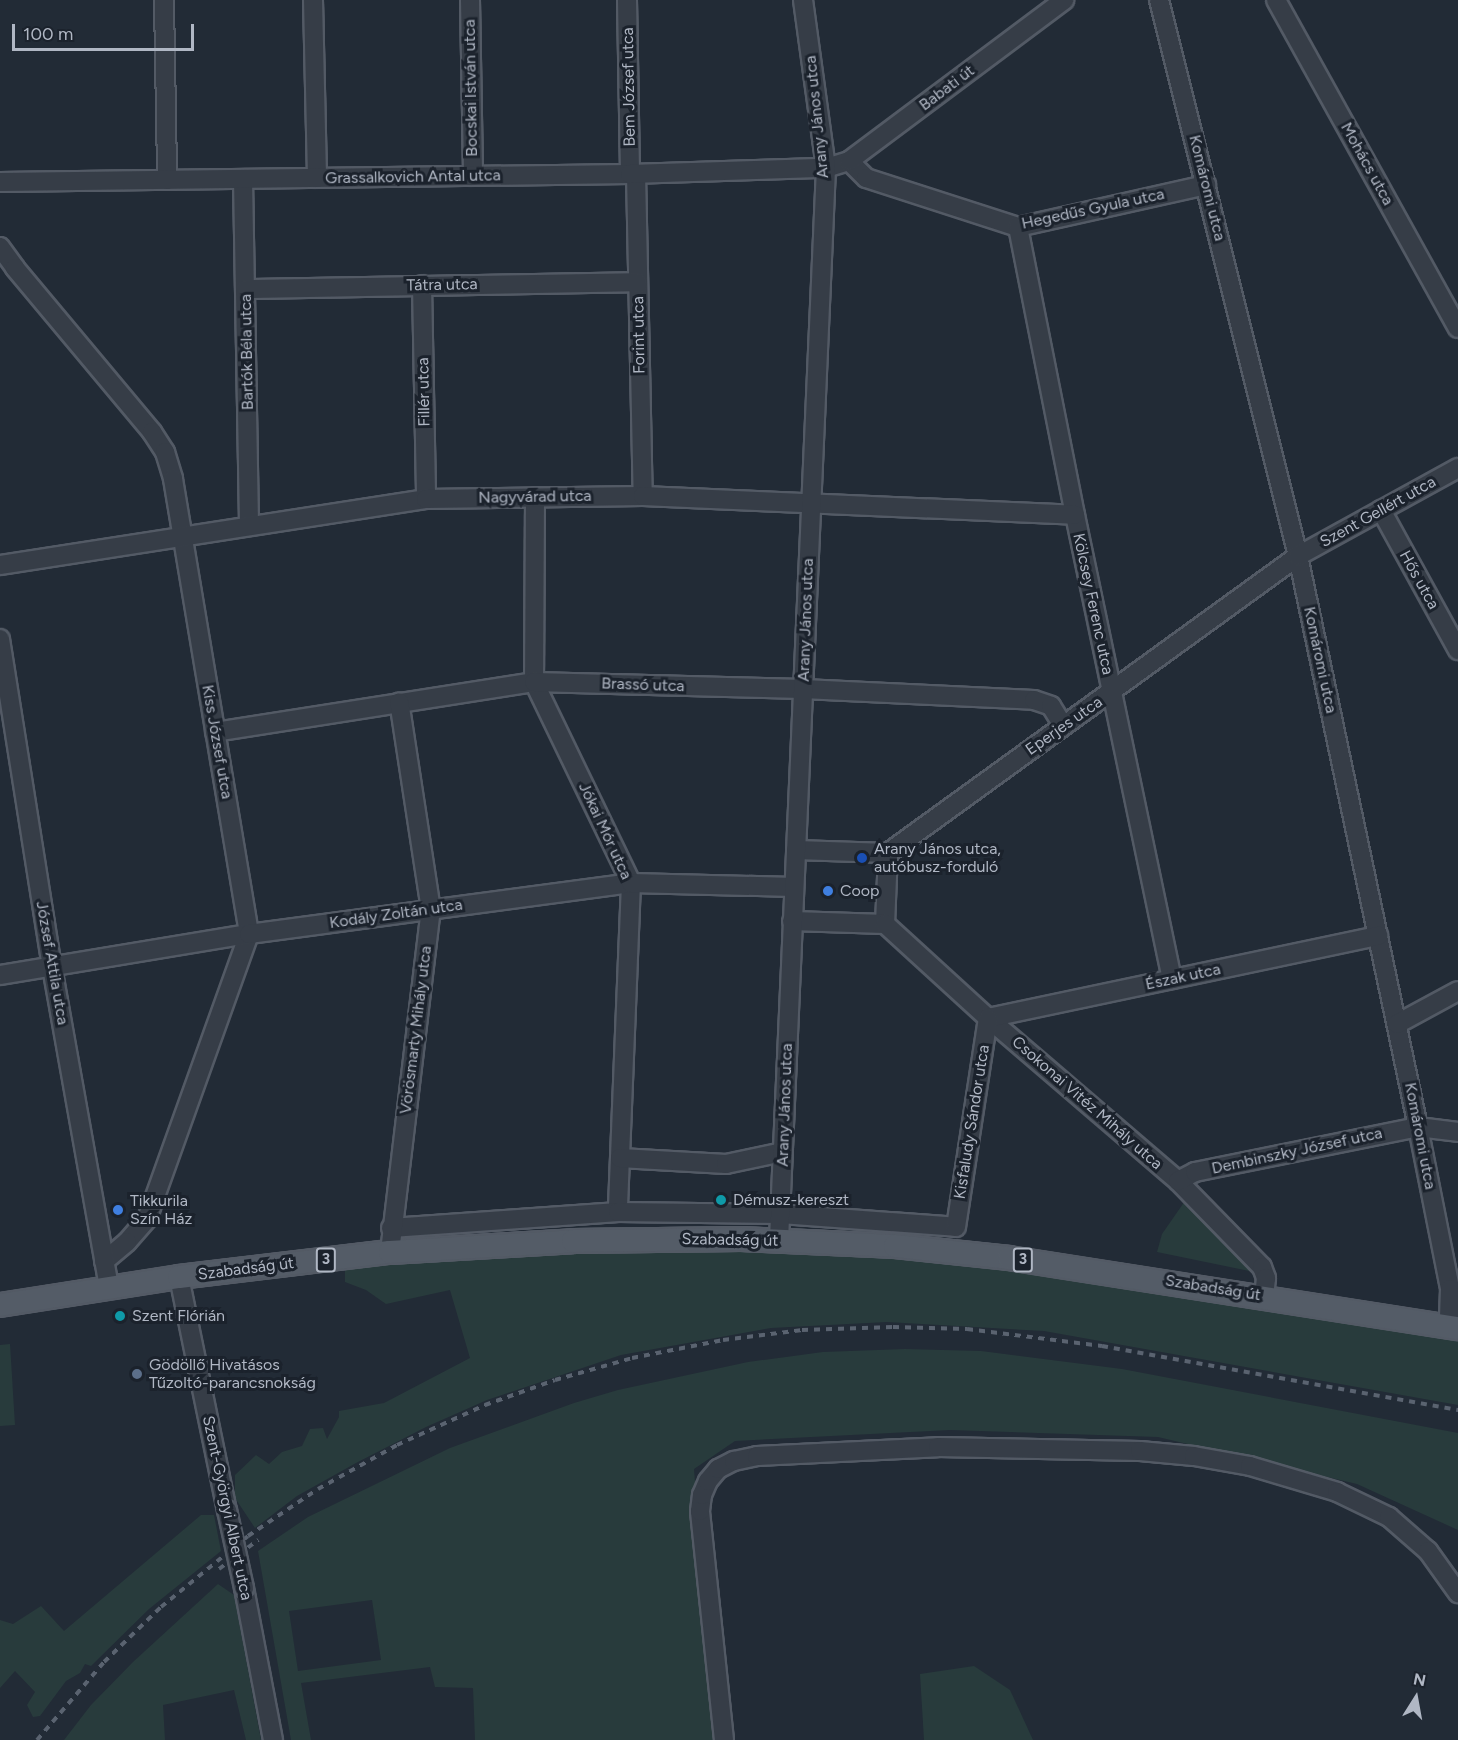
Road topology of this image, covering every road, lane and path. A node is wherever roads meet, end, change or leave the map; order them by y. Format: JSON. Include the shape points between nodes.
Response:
{"nodes":[{"id":1,"x":164,"y":0,"type":"edge"},
{"id":2,"x":312,"y":0,"type":"edge"},
{"id":3,"x":470,"y":0,"type":"edge"},
{"id":4,"x":627,"y":0,"type":"edge"},
{"id":5,"x":803,"y":0,"type":"edge"},
{"id":6,"x":1159,"y":0,"type":"edge"},
{"id":7,"x":1276,"y":0,"type":"edge"},
{"id":8,"x":1054,"y":3,"type":"edge"},
{"id":9,"x":849,"y":161,"type":"junction"},
{"id":10,"x":826,"y":168,"type":"junction"},
{"id":11,"x":633,"y":174,"type":"junction"},
{"id":12,"x":473,"y":176,"type":"junction"},
{"id":13,"x":317,"y":178,"type":"junction"},
{"id":14,"x":243,"y":179,"type":"junction"},
{"id":15,"x":167,"y":180,"type":"junction"},
{"id":16,"x":0,"y":182,"type":"edge"},
{"id":17,"x":1206,"y":185,"type":"junction"},
{"id":18,"x":1018,"y":227,"type":"junction"},
{"id":19,"x":0,"y":247,"type":"edge"},
{"id":20,"x":638,"y":282,"type":"junction"},
{"id":21,"x":422,"y":285,"type":"junction"},
{"id":22,"x":246,"y":289,"type":"junction"},
{"id":23,"x":1458,"y":327,"type":"edge"},
{"id":24,"x":1458,"y":468,"type":"edge"},
{"id":25,"x":643,"y":496,"type":"junction"},
{"id":26,"x":535,"y":497,"type":"junction"},
{"id":27,"x":426,"y":499,"type":"junction"},
{"id":28,"x":811,"y":502,"type":"junction"},
{"id":29,"x":1381,"y":510,"type":"junction"},
{"id":30,"x":1075,"y":515,"type":"junction"},
{"id":31,"x":249,"y":525,"type":"junction"},
{"id":32,"x":182,"y":536,"type":"junction"},
{"id":33,"x":1298,"y":556,"type":"junction"},
{"id":34,"x":0,"y":565,"type":"edge"},
{"id":35,"x":0,"y":639,"type":"edge"},
{"id":36,"x":1458,"y":650,"type":"edge"},
{"id":37,"x":534,"y":682,"type":"junction"},
{"id":38,"x":803,"y":689,"type":"junction"},
{"id":39,"x":1112,"y":692,"type":"junction"},
{"id":40,"x":399,"y":702,"type":"junction"},
{"id":41,"x":1063,"y":725,"type":"junction"},
{"id":42,"x":215,"y":732,"type":"junction"},
{"id":43,"x":796,"y":850,"type":"junction"},
{"id":44,"x":888,"y":853,"type":"junction"},
{"id":45,"x":631,"y":884,"type":"junction"},
{"id":46,"x":794,"y":887,"type":"junction"},
{"id":47,"x":431,"y":909,"type":"junction"},
{"id":48,"x":792,"y":921,"type":"junction"},
{"id":49,"x":885,"y":924,"type":"junction"},
{"id":50,"x":249,"y":934,"type":"junction"},
{"id":51,"x":1378,"y":936,"type":"junction"},
{"id":52,"x":52,"y":967,"type":"junction"},
{"id":53,"x":0,"y":975,"type":"edge"},
{"id":54,"x":1172,"y":979,"type":"junction"},
{"id":55,"x":1458,"y":991,"type":"edge"},
{"id":56,"x":988,"y":1018,"type":"junction"},
{"id":57,"x":1397,"y":1024,"type":"junction"},
{"id":58,"x":1418,"y":1127,"type":"junction"},
{"id":59,"x":1458,"y":1132,"type":"edge"},
{"id":60,"x":783,"y":1152,"type":"junction"},
{"id":61,"x":620,"y":1158,"type":"junction"},
{"id":62,"x":1178,"y":1181,"type":"junction"},
{"id":63,"x":618,"y":1212,"type":"junction"},
{"id":64,"x":780,"y":1214,"type":"junction"},
{"id":65,"x":391,"y":1227,"type":"junction"},
{"id":66,"x":956,"y":1227,"type":"joint"},
{"id":67,"x":779,"y":1240,"type":"junction"},
{"id":68,"x":390,"y":1252,"type":"junction"},
{"id":69,"x":105,"y":1262,"type":"junction"},
{"id":70,"x":179,"y":1277,"type":"junction"},
{"id":71,"x":109,"y":1287,"type":"junction"},
{"id":72,"x":1264,"y":1296,"type":"junction"},
{"id":73,"x":0,"y":1305,"type":"edge"},
{"id":74,"x":1454,"y":1327,"type":"edge"},
{"id":75,"x":1458,"y":1593,"type":"edge"},
{"id":76,"x":273,"y":1740,"type":"edge"},
{"id":77,"x":723,"y":1740,"type":"edge"}],
"edges":[{"from":1,"to":15,"type":"street"},
{"from":2,"to":13,"type":"street"},
{"from":3,"to":12,"type":"street","name":"Bocskai István utca"},
{"from":4,"to":11,"type":"street","name":"Bem József utca"},
{"from":5,"to":10,"type":"street","name":"Arany János utca"},
{"from":6,"to":17,"type":"street","name":"Komáromi utca"},
{"from":7,"to":23,"type":"street","name":"Mohács utca"},
{"from":8,"to":9,"type":"street","name":"Babati út"},
{"from":9,"to":10,"type":"street","name":"Babati út"},
{"from":9,"to":18,"type":"street","name":"Hegedűs Gyula utca","via":[[866,178]]},
{"from":10,"to":11,"type":"street","name":"Grassalkovich Antal utca"},
{"from":10,"to":28,"type":"street","name":"Arany János utca"},
{"from":11,"to":12,"type":"street","name":"Grassalkovich Antal utca"},
{"from":11,"to":20,"type":"street","name":"Forint utca"},
{"from":12,"to":13,"type":"street","name":"Grassalkovich Antal utca"},
{"from":13,"to":14,"type":"street","name":"Grassalkovich Antal utca"},
{"from":14,"to":15,"type":"street","name":"Grassalkovich Antal utca"},
{"from":14,"to":22,"type":"street","name":"Bartók Béla utca"},
{"from":15,"to":16,"type":"street","name":"Grassalkovich Antal utca"},
{"from":17,"to":18,"type":"street","name":"Hegedűs Gyula utca"},
{"from":17,"to":33,"type":"street","name":"Komáromi utca"},
{"from":18,"to":30,"type":"street","name":"Kölcsey Ferenc utca"},
{"from":19,"to":32,"type":"street","name":"Kiss József utca","via":[[159,442],[173,479]]},
{"from":20,"to":21,"type":"street","name":"Tátra utca"},
{"from":20,"to":25,"type":"street","name":"Forint utca"},
{"from":21,"to":22,"type":"street","name":"Tátra utca"},
{"from":21,"to":27,"type":"street","name":"Fillér utca"},
{"from":22,"to":31,"type":"street","name":"Bartók Béla utca"},
{"from":24,"to":29,"type":"street","name":"Szent Gellért utca"},
{"from":25,"to":26,"type":"street","name":"Nagyvárad utca"},
{"from":25,"to":28,"type":"street","name":"Nagyvárad utca"},
{"from":26,"to":27,"type":"street","name":"Nagyvárad utca"},
{"from":26,"to":37,"type":"street","name":"Jókai Mór utca"},
{"from":27,"to":31,"type":"street","name":"Nagyvárad utca"},
{"from":28,"to":30,"type":"street","name":"Nagyvárad utca"},
{"from":28,"to":38,"type":"street","name":"Arany János utca"},
{"from":29,"to":33,"type":"street","name":"Szent Gellért utca"},
{"from":29,"to":36,"type":"street","name":"Hős utca"},
{"from":30,"to":39,"type":"street","name":"Kölcsey Ferenc utca"},
{"from":31,"to":32,"type":"street","name":"Nagyvárad utca"},
{"from":32,"to":34,"type":"street","name":"Nagyvárad utca"},
{"from":32,"to":42,"type":"street","name":"Kiss József utca"},
{"from":33,"to":39,"type":"street","name":"Eperjes utca"},
{"from":33,"to":51,"type":"street","name":"Komáromi utca"},
{"from":35,"to":52,"type":"street","name":"József Attila utca"},
{"from":37,"to":38,"type":"street","name":"Brassó utca"},
{"from":37,"to":40,"type":"street","name":"Brassó utca"},
{"from":37,"to":45,"type":"street","name":"Jókai Mór utca"},
{"from":38,"to":41,"type":"street","name":"Brassó utca","via":[[1034,700],[1051,706]]},
{"from":38,"to":43,"type":"street","name":"Arany János utca"},
{"from":39,"to":41,"type":"street","name":"Eperjes utca"},
{"from":39,"to":54,"type":"street","name":"Kölcsey Ferenc utca"},
{"from":40,"to":42,"type":"street","name":"Brassó utca"},
{"from":40,"to":47,"type":"street","name":"Vörösmarty Mihály utca"},
{"from":41,"to":44,"type":"street","name":"Eperjes utca"},
{"from":42,"to":50,"type":"street","name":"Kiss József utca"},
{"from":43,"to":44,"type":"street"},
{"from":43,"to":46,"type":"street","name":"Arany János utca"},
{"from":44,"to":49,"type":"street"},
{"from":45,"to":46,"type":"street","name":"Kodály Zoltán utca"},
{"from":45,"to":47,"type":"street","name":"Kodály Zoltán utca"},
{"from":45,"to":61,"type":"street","name":"Jókai Mór utca"},
{"from":46,"to":48,"type":"street","name":"Arany János utca"},
{"from":47,"to":50,"type":"street","name":"Kodály Zoltán utca"},
{"from":47,"to":65,"type":"street","name":"Vörösmarty Mihály utca"},
{"from":48,"to":49,"type":"street"},
{"from":48,"to":60,"type":"street","name":"Arany János utca"},
{"from":49,"to":56,"type":"street","name":"Csokonai Vitéz Mihály utca"},
{"from":50,"to":52,"type":"street","name":"Kodály Zoltán utca"},
{"from":50,"to":69,"type":"street","name":"Kiss József utca","via":[[147,1219]]},
{"from":51,"to":54,"type":"street","name":"Észak utca"},
{"from":51,"to":57,"type":"street","name":"Komáromi utca"},
{"from":52,"to":53,"type":"street","name":"Kodály Zoltán utca"},
{"from":52,"to":69,"type":"street","name":"József Attila utca"},
{"from":54,"to":56,"type":"street","name":"Észak utca"},
{"from":55,"to":57,"type":"street"},
{"from":56,"to":62,"type":"street","name":"Csokonai Vitéz Mihály utca"},
{"from":56,"to":66,"type":"street","name":"Kisfaludy Sándor utca"},
{"from":57,"to":58,"type":"street","name":"Komáromi utca"},
{"from":58,"to":59,"type":"street","name":"Dembinszky József utca"},
{"from":58,"to":62,"type":"street","name":"Dembinszky József utca","via":[[1195,1172]]},
{"from":58,"to":74,"type":"street","name":"Komáromi utca"},
{"from":60,"to":61,"type":"street","via":[[726,1164]]},
{"from":60,"to":64,"type":"street","name":"Arany János utca"},
{"from":61,"to":63,"type":"street","name":"Jókai Mór utca"},
{"from":62,"to":72,"type":"street","name":"Csokonai Vitéz Mihály utca","via":[[1262,1267],[1266,1278]]},
{"from":63,"to":64,"type":"street","name":"Szabadság út"},
{"from":63,"to":65,"type":"street","name":"Szabadság út"},
{"from":64,"to":66,"type":"street","name":"Szabadság út"},
{"from":64,"to":67,"type":"street","name":"Arany János utca"},
{"from":65,"to":68,"type":"street","name":"Vörösmarty Mihály utca"},
{"from":67,"to":68,"type":"main road","name":"Szabadság út","number":"3","via":[[573,1241]]},
{"from":67,"to":72,"type":"main road","name":"Szabadság út","number":"3","via":[[895,1246],[1009,1258]]},
{"from":68,"to":70,"type":"main road","name":"Szabadság út","number":"3"},
{"from":69,"to":71,"type":"street","name":"József Attila utca"},
{"from":70,"to":71,"type":"main road","name":"Szabadság út","number":"3"},
{"from":70,"to":76,"type":"street","name":"Szent-Györgyi Albert utca","bridge":true},
{"from":71,"to":73,"type":"main road","name":"Szabadság út","number":"3"},
{"from":72,"to":74,"type":"main road","name":"Szabadság út","number":"3"},
{"from":75,"to":77,"type":"street","via":[[1428,1551],[1389,1517],[1338,1492],[1250,1466],[1140,1452],[974,1448],[757,1456],[718,1469],[708,1481],[700,1511]]}]}
